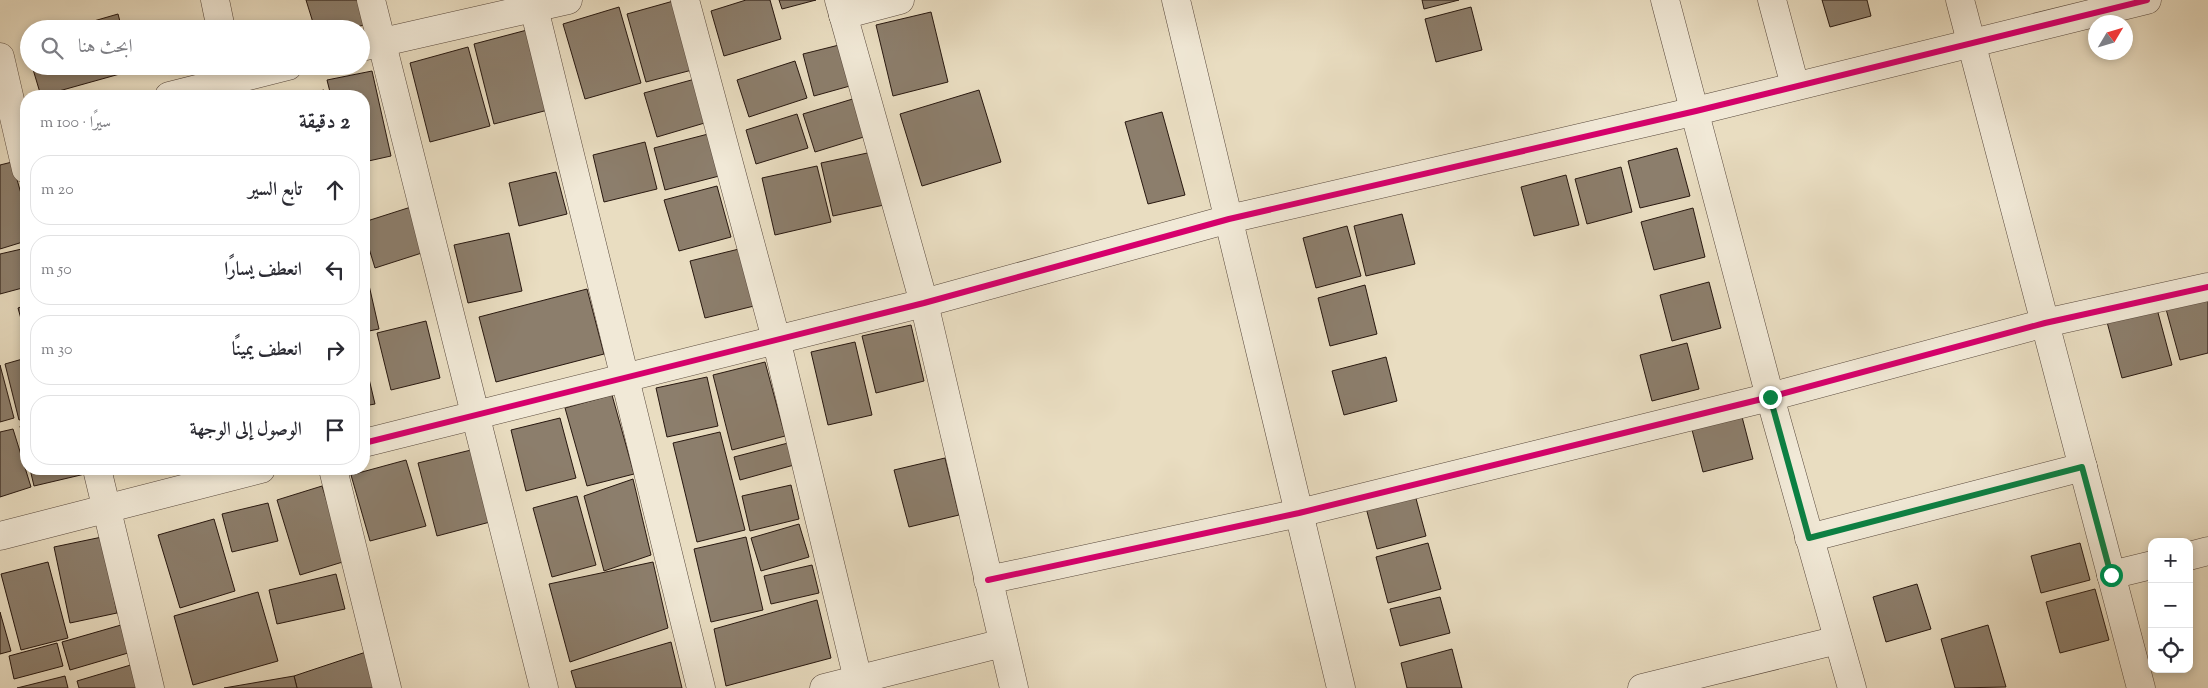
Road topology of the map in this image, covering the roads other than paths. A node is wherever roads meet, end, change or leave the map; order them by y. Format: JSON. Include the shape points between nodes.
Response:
{"nodes":[{"id":1,"x":215,"y":0,"type":"edge"},
{"id":2,"x":370,"y":0,"type":"edge"},
{"id":3,"x":568,"y":0,"type":"edge"},
{"id":4,"x":686,"y":0,"type":"edge"},
{"id":5,"x":900,"y":0,"type":"edge"},
{"id":6,"x":1176,"y":0,"type":"edge"},
{"id":7,"x":1665,"y":0,"type":"edge"},
{"id":8,"x":1772,"y":0,"type":"edge"},
{"id":9,"x":1960,"y":0,"type":"edge"},
{"id":10,"x":2147,"y":0,"type":"edge"},
{"id":11,"x":533,"y":4,"type":"edge"},
{"id":12,"x":841,"y":8,"type":"edge"},
{"id":13,"x":219,"y":20,"type":"edge"},
{"id":14,"x":1970,"y":43,"type":"junction"},
{"id":15,"x":371,"y":44,"type":"edge"},
{"id":16,"x":0,"y":57,"type":"edge"},
{"id":17,"x":255,"y":75,"type":"edge"},
{"id":18,"x":233,"y":81,"type":"edge"},
{"id":19,"x":1795,"y":86,"type":"junction"},
{"id":20,"x":195,"y":90,"type":"edge"},
{"id":21,"x":1696,"y":111,"type":"junction"},
{"id":22,"x":15,"y":134,"type":"edge"},
{"id":23,"x":20,"y":150,"type":"edge"},
{"id":24,"x":1229,"y":219,"type":"junction"},
{"id":25,"x":2208,"y":287,"type":"edge"},
{"id":26,"x":924,"y":303,"type":"junction"},
{"id":27,"x":2044,"y":323,"type":"junction"},
{"id":28,"x":776,"y":339,"type":"junction"},
{"id":29,"x":624,"y":378,"type":"junction"},
{"id":30,"x":1770,"y":397,"type":"junction"},
{"id":31,"x":474,"y":416,"type":"junction"},
{"id":32,"x":370,"y":442,"type":"edge"},
{"id":33,"x":2082,"y":467,"type":"junction"},
{"id":34,"x":98,"y":475,"type":"edge"},
{"id":35,"x":238,"y":475,"type":"edge"},
{"id":36,"x":334,"y":475,"type":"edge"},
{"id":37,"x":106,"y":509,"type":"junction"},
{"id":38,"x":1299,"y":512,"type":"junction"},
{"id":39,"x":0,"y":536,"type":"edge"},
{"id":40,"x":1809,"y":538,"type":"junction"},
{"id":41,"x":2208,"y":551,"type":"edge"},
{"id":42,"x":2193,"y":555,"type":"edge"},
{"id":43,"x":2148,"y":566,"type":"edge"},
{"id":44,"x":2111,"y":575,"type":"junction"},
{"id":45,"x":988,"y":580,"type":"junction"},
{"id":46,"x":1838,"y":640,"type":"junction"},
{"id":47,"x":1003,"y":643,"type":"junction"},
{"id":48,"x":859,"y":684,"type":"edge"},
{"id":49,"x":150,"y":688,"type":"edge"},
{"id":50,"x":387,"y":688,"type":"edge"},
{"id":51,"x":544,"y":688,"type":"edge"},
{"id":52,"x":701,"y":688,"type":"edge"},
{"id":53,"x":824,"y":688,"type":"edge"},
{"id":54,"x":1014,"y":688,"type":"edge"},
{"id":55,"x":1341,"y":688,"type":"edge"},
{"id":56,"x":1642,"y":688,"type":"edge"},
{"id":57,"x":1852,"y":688,"type":"edge"},
{"id":58,"x":2141,"y":688,"type":"edge"}],
"edges":[{"from":1,"to":13,"type":"street"},
{"from":2,"to":15,"type":"street"},
{"from":3,"to":11,"type":"street"},
{"from":4,"to":28,"type":"street"},
{"from":5,"to":12,"type":"street"},
{"from":6,"to":24,"type":"street"},
{"from":7,"to":21,"type":"street"},
{"from":8,"to":19,"type":"street"},
{"from":9,"to":14,"type":"street"},
{"from":10,"to":14,"type":"street"},
{"from":11,"to":15,"type":"street"},
{"from":11,"to":29,"type":"street"},
{"from":12,"to":26,"type":"street"},
{"from":14,"to":19,"type":"street"},
{"from":14,"to":27,"type":"street"},
{"from":15,"to":31,"type":"street"},
{"from":16,"to":22,"type":"street"},
{"from":17,"to":18,"type":"street"},
{"from":18,"to":20,"type":"street"},
{"from":19,"to":21,"type":"street"},
{"from":21,"to":24,"type":"street"},
{"from":21,"to":30,"type":"street"},
{"from":22,"to":23,"type":"street"},
{"from":24,"to":26,"type":"street"},
{"from":24,"to":38,"type":"street"},
{"from":25,"to":27,"type":"street"},
{"from":26,"to":28,"type":"street"},
{"from":26,"to":45,"type":"street"},
{"from":27,"to":30,"type":"street"},
{"from":27,"to":33,"type":"street"},
{"from":28,"to":29,"type":"street"},
{"from":28,"to":48,"type":"street"},
{"from":29,"to":31,"type":"street"},
{"from":29,"to":52,"type":"street"},
{"from":30,"to":38,"type":"street"},
{"from":30,"to":40,"type":"street"},
{"from":31,"to":32,"type":"street"},
{"from":31,"to":51,"type":"street"},
{"from":33,"to":40,"type":"street"},
{"from":33,"to":44,"type":"street"},
{"from":34,"to":37,"type":"street"},
{"from":35,"to":37,"type":"street"},
{"from":36,"to":50,"type":"street"},
{"from":37,"to":39,"type":"street"},
{"from":37,"to":49,"type":"street"},
{"from":38,"to":45,"type":"street"},
{"from":38,"to":55,"type":"street"},
{"from":40,"to":46,"type":"street"},
{"from":41,"to":42,"type":"street"},
{"from":43,"to":44,"type":"street"},
{"from":44,"to":58,"type":"street"},
{"from":45,"to":47,"type":"street"},
{"from":46,"to":56,"type":"street"},
{"from":46,"to":57,"type":"street"},
{"from":47,"to":48,"type":"street"},
{"from":47,"to":54,"type":"street"},
{"from":48,"to":53,"type":"street"}]}
